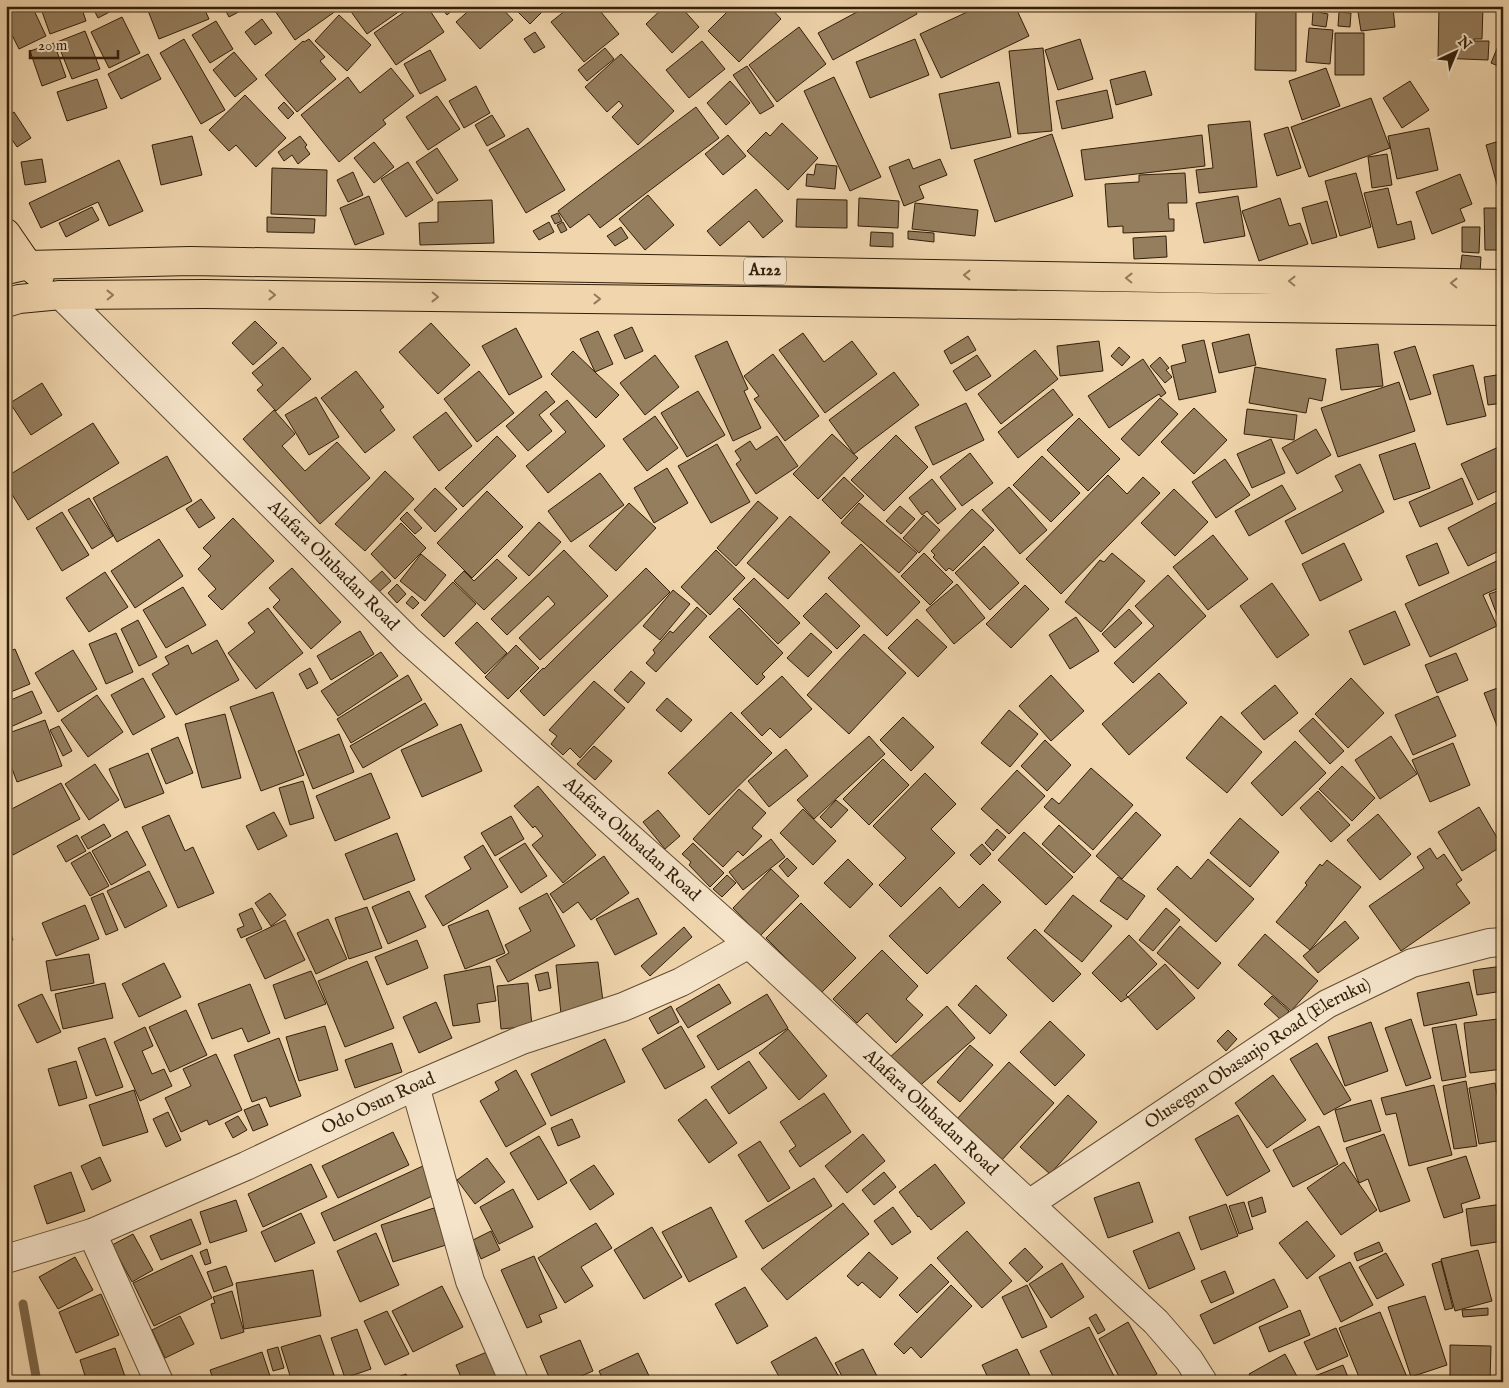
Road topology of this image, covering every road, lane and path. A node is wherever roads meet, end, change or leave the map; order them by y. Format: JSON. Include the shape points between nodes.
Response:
{"nodes":[{"id":1,"x":6,"y":233,"type":"edge"},
{"id":2,"x":17,"y":267,"type":"edge"},
{"id":3,"x":630,"y":268,"type":"junction"},
{"id":4,"x":1101,"y":278,"type":"junction"},
{"id":5,"x":1503,"y":284,"type":"edge"},
{"id":6,"x":61,"y":295,"type":"junction"},
{"id":7,"x":632,"y":300,"type":"junction"},
{"id":8,"x":6,"y":303,"type":"edge"},
{"id":9,"x":1103,"y":306,"type":"junction"},
{"id":10,"x":1503,"y":311,"type":"edge"},
{"id":11,"x":1503,"y":942,"type":"edge"},
{"id":12,"x":748,"y":944,"type":"junction"},
{"id":13,"x":415,"y":1086,"type":"junction"},
{"id":14,"x":1029,"y":1204,"type":"junction"},
{"id":15,"x":92,"y":1232,"type":"junction"},
{"id":16,"x":6,"y":1259,"type":"edge"},
{"id":17,"x":159,"y":1382,"type":"edge"},
{"id":18,"x":514,"y":1382,"type":"edge"},
{"id":19,"x":1203,"y":1382,"type":"edge"}],
"edges":[{"from":1,"to":2,"type":"highway"},
{"from":2,"to":3,"type":"highway","number":"A122","via":[[190,261]]},
{"from":2,"to":6,"type":"highway"},
{"from":4,"to":3,"type":"highway","number":"A122","one_way":true},
{"from":3,"to":7,"type":"highway"},
{"from":5,"to":4,"type":"highway","number":"A122","one_way":true},
{"from":4,"to":9,"type":"highway"},
{"from":6,"to":7,"type":"highway","number":"A122","one_way":true},
{"from":6,"to":8,"type":"highway"},
{"from":6,"to":12,"type":"street","name":"Alafara Olubadan Road","via":[[408,640]]},
{"from":7,"to":9,"type":"highway","number":"A122"},
{"from":9,"to":10,"type":"highway","number":"A122"},
{"from":11,"to":14,"type":"street","name":"Olusegun Obasanjo Road (Eleruku)","via":[[1412,963],[1327,1004]]},
{"from":12,"to":13,"type":"street","name":"Odo Osun Road","via":[[681,982],[623,1007],[522,1040]]},
{"from":12,"to":14,"type":"street","name":"Alafara Olubadan Road"},
{"from":13,"to":15,"type":"street","name":"Odo Osun Road","via":[[246,1166]]},
{"from":13,"to":18,"type":"street","via":[[470,1281]]},
{"from":14,"to":19,"type":"street","name":"Alafara Olubadan Road","via":[[1156,1322],[1189,1360]]},
{"from":15,"to":16,"type":"street","name":"Odo Osun Road"},
{"from":15,"to":17,"type":"street"}]}
